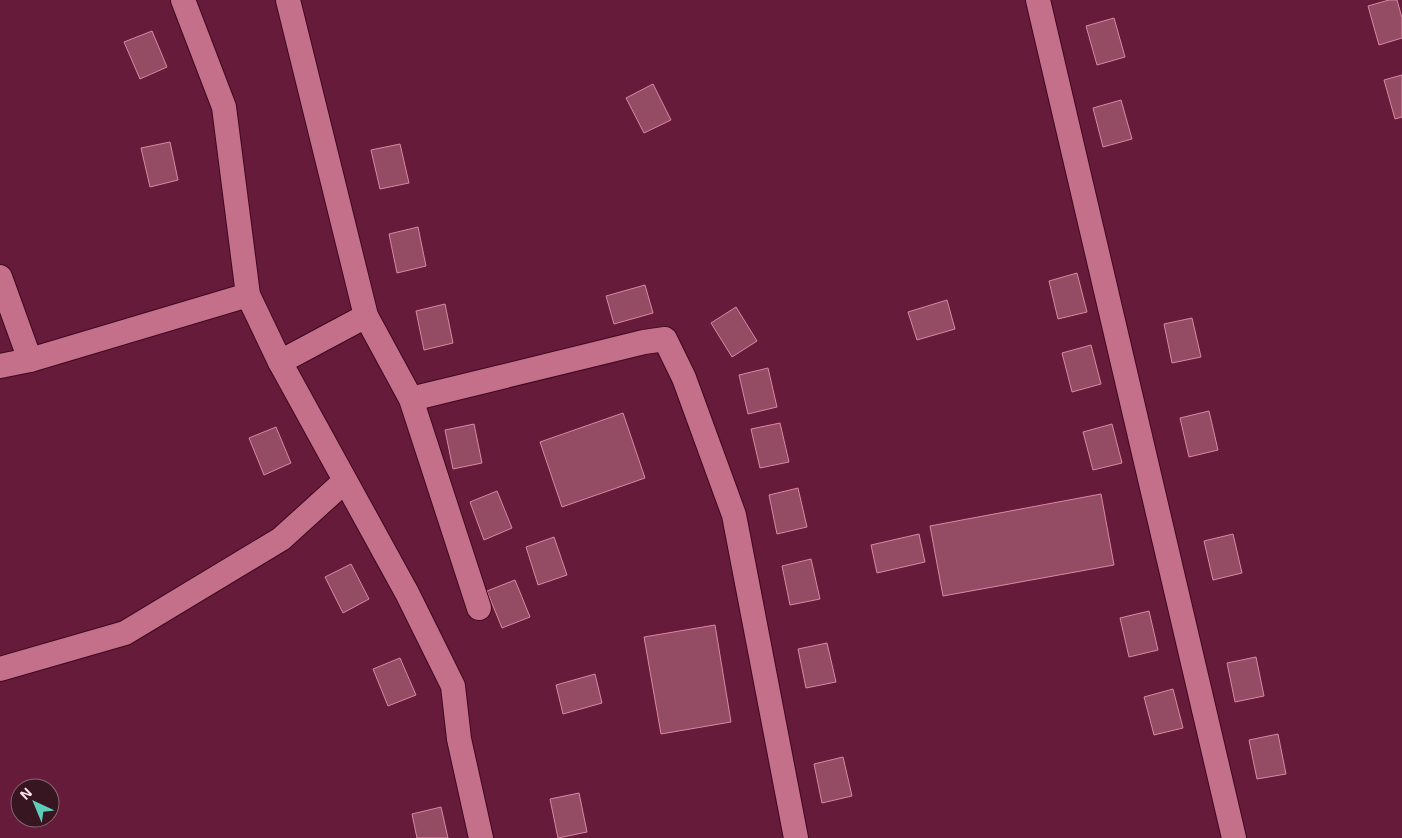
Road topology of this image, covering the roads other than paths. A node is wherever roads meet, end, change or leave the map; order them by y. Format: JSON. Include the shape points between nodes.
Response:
{"nodes":[{"id":1,"x":183,"y":0,"type":"edge"},
{"id":2,"x":288,"y":0,"type":"edge"},
{"id":3,"x":1038,"y":0,"type":"edge"},
{"id":4,"x":0,"y":277,"type":"edge"},
{"id":5,"x":248,"y":294,"type":"junction"},
{"id":6,"x":366,"y":316,"type":"junction"},
{"id":7,"x":30,"y":360,"type":"junction"},
{"id":8,"x":280,"y":362,"type":"junction"},
{"id":9,"x":0,"y":366,"type":"edge"},
{"id":10,"x":411,"y":399,"type":"junction"},
{"id":11,"x":345,"y":481,"type":"junction"},
{"id":12,"x":478,"y":608,"type":"dead end"},
{"id":13,"x":0,"y":669,"type":"edge"},
{"id":14,"x":481,"y":838,"type":"edge"},
{"id":15,"x":796,"y":838,"type":"edge"},
{"id":16,"x":1234,"y":838,"type":"edge"}],
"edges":[{"from":1,"to":5,"type":"street","via":[[224,107]]},
{"from":2,"to":6,"type":"street"},
{"from":3,"to":16,"type":"street"},
{"from":4,"to":7,"type":"street"},
{"from":5,"to":7,"type":"street"},
{"from":5,"to":8,"type":"street"},
{"from":6,"to":8,"type":"street"},
{"from":6,"to":10,"type":"street"},
{"from":7,"to":9,"type":"street"},
{"from":8,"to":11,"type":"street"},
{"from":10,"to":12,"type":"street"},
{"from":10,"to":15,"type":"street","via":[[665,339],[684,378],[734,515]]},
{"from":11,"to":13,"type":"street","via":[[281,539],[125,632]]},
{"from":11,"to":14,"type":"street","via":[[407,593],[453,686],[459,739]]}]}
